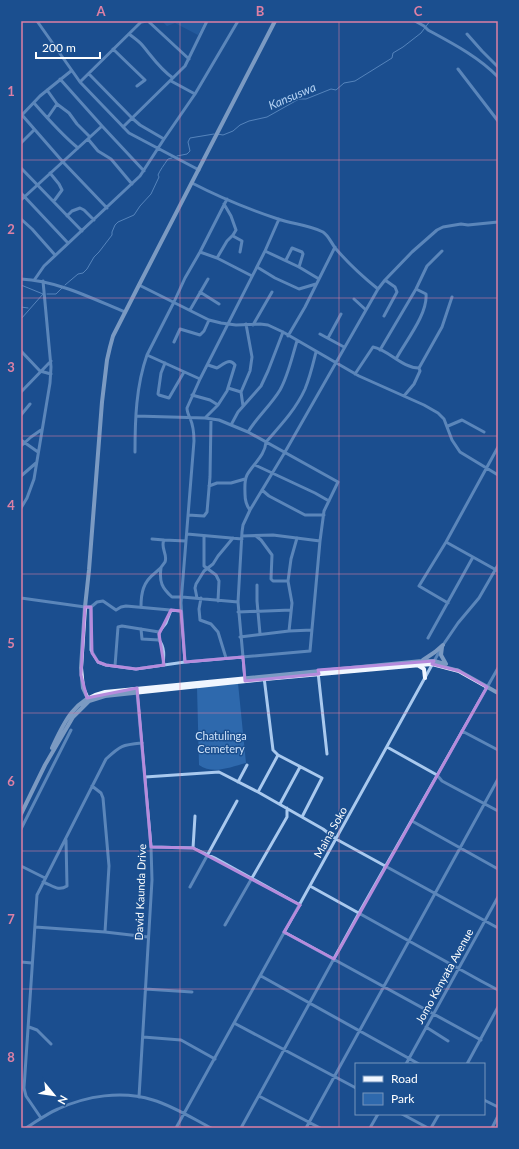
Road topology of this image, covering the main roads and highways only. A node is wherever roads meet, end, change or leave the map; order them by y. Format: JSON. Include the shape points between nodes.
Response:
{"nodes":[{"id":1,"x":275,"y":21,"type":"edge"},
{"id":2,"x":422,"y":661,"type":"junction"},
{"id":3,"x":433,"y":662,"type":"junction"},
{"id":4,"x":446,"y":664,"type":"junction"},
{"id":5,"x":419,"y":666,"type":"junction"},
{"id":6,"x":459,"y":671,"type":"junction"},
{"id":7,"x":318,"y":672,"type":"junction"},
{"id":8,"x":425,"y":678,"type":"road end"},
{"id":9,"x":498,"y":693,"type":"edge"},
{"id":10,"x":88,"y":699,"type":"junction"},
{"id":11,"x":21,"y":814,"type":"edge"}],
"edges":[{"from":1,"to":10,"type":"main road","via":[[125,312],[107,360],[81,675]]},
{"from":2,"to":3,"type":"main road"},
{"from":2,"to":4,"type":"main road","via":[[443,645],[441,655]]},
{"from":2,"to":7,"type":"main road"},
{"from":3,"to":4,"type":"main road"},
{"from":3,"to":5,"type":"main road"},
{"from":3,"to":6,"type":"main road"},
{"from":4,"to":6,"type":"main road"},
{"from":5,"to":7,"type":"main road"},
{"from":5,"to":8,"type":"main road","via":[[425,671]]},
{"from":6,"to":9,"type":"main road"},
{"from":7,"to":10,"type":"main road","via":[[137,690]]},
{"from":10,"to":11,"type":"main road","via":[[70,721]]}]}
